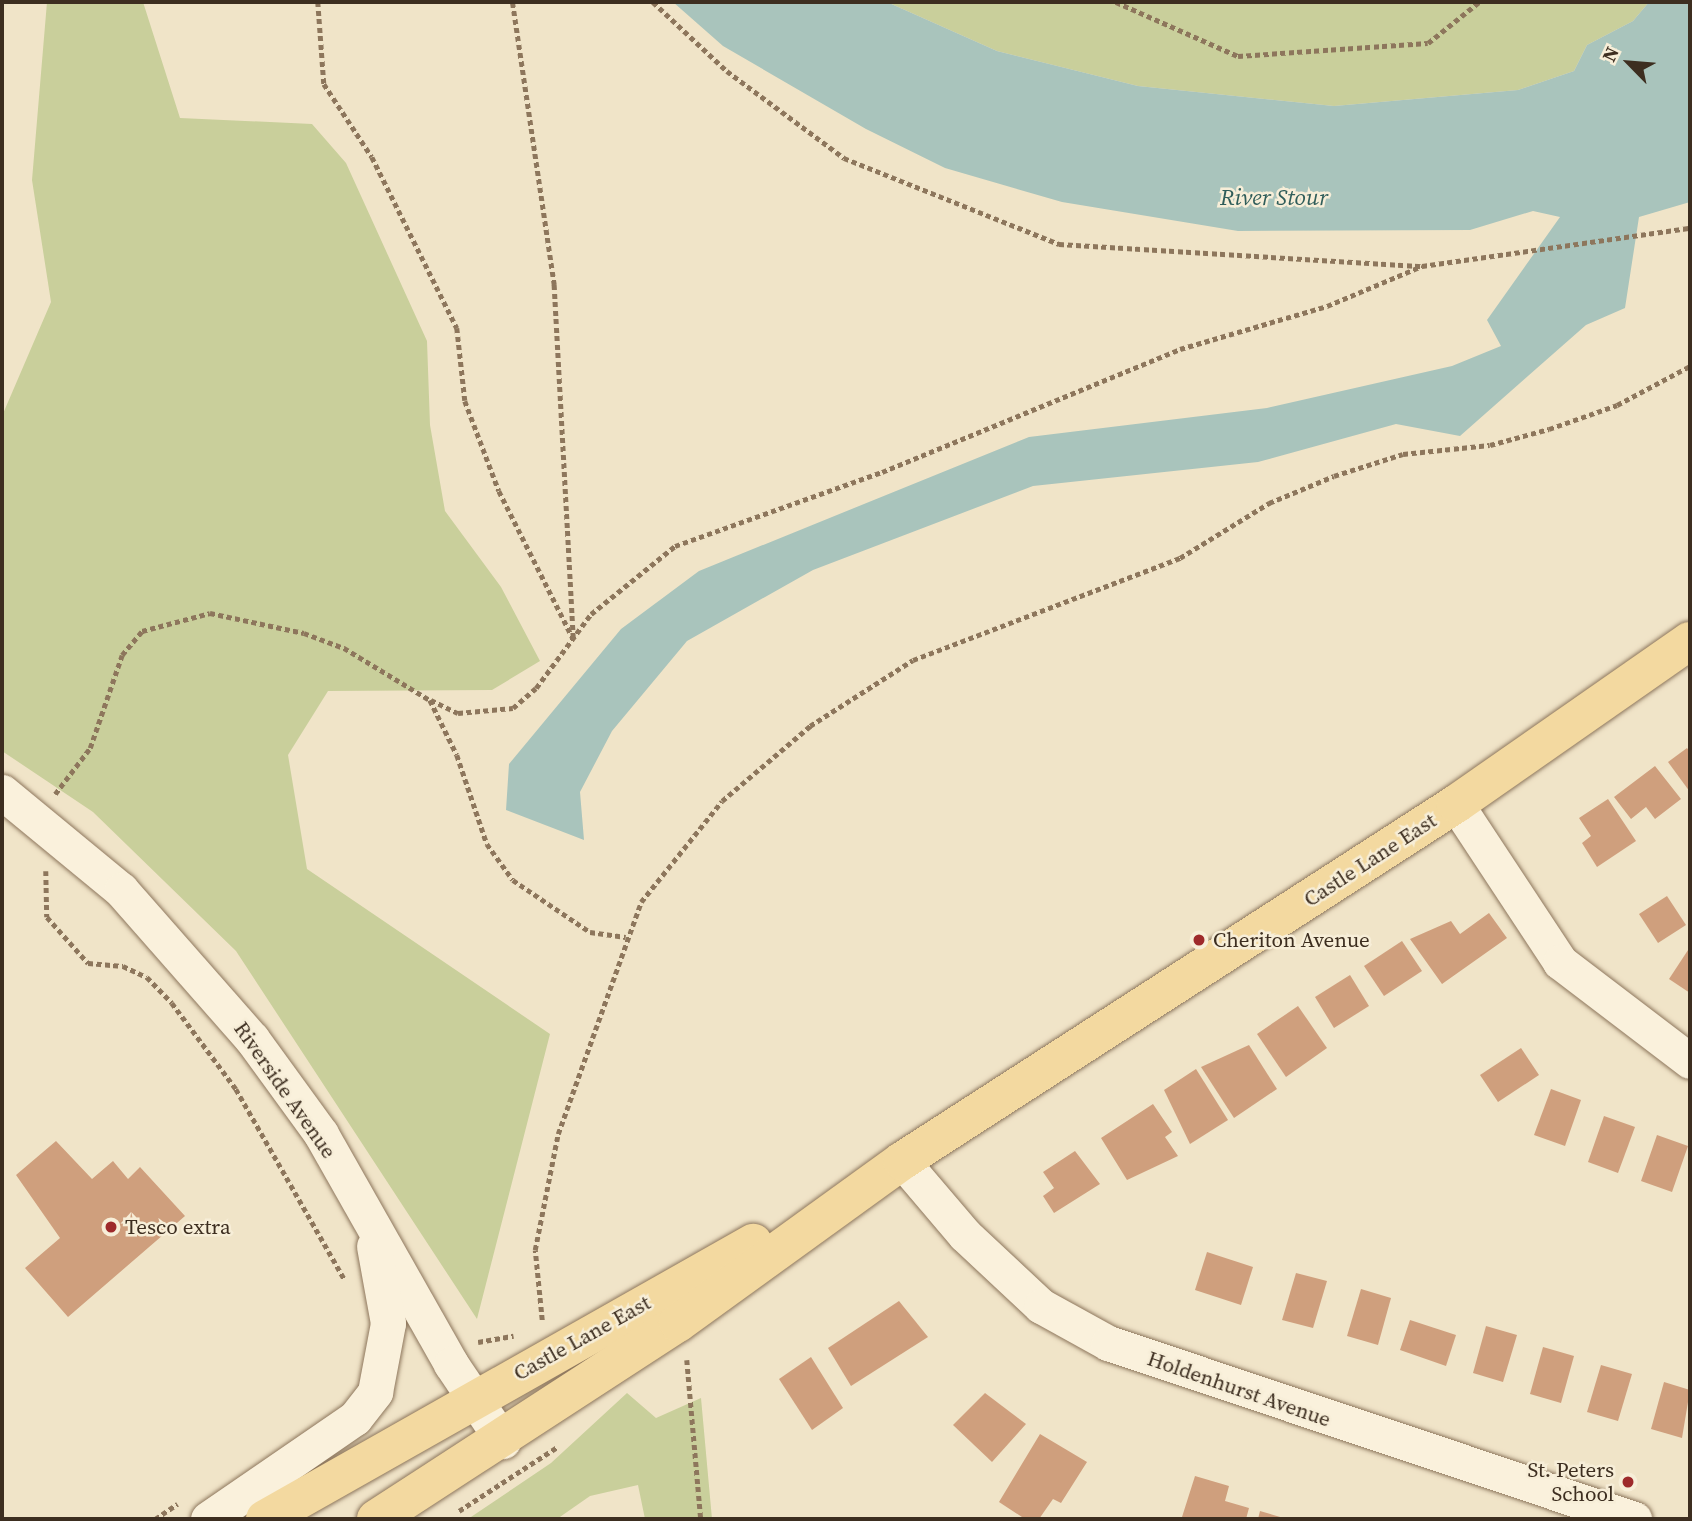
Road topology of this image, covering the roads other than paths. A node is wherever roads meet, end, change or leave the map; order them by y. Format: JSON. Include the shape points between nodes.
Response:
{"nodes":[{"id":1,"x":1690,"y":641,"type":"edge"},
{"id":2,"x":2,"y":792,"type":"edge"},
{"id":3,"x":1456,"y":804,"type":"junction"},
{"id":4,"x":1690,"y":1061,"type":"edge"},
{"id":5,"x":902,"y":1161,"type":"junction"},
{"id":6,"x":370,"y":1221,"type":"junction"},
{"id":7,"x":475,"y":1399,"type":"junction"},
{"id":8,"x":503,"y":1441,"type":"junction"},
{"id":9,"x":208,"y":1519,"type":"edge"},
{"id":10,"x":265,"y":1519,"type":"edge"},
{"id":11,"x":376,"y":1519,"type":"edge"},
{"id":12,"x":1634,"y":1519,"type":"edge"}],
"edges":[{"from":1,"to":3,"type":"main road","name":"Castle Lane East"},
{"from":2,"to":6,"type":"street","name":"Riverside Avenue","via":[[121,890],[252,1039],[321,1133]]},
{"from":3,"to":4,"type":"street","via":[[1560,962]]},
{"from":3,"to":5,"type":"main road","name":"Castle Lane East"},
{"from":5,"to":7,"type":"main road","name":"Castle Lane East"},
{"from":5,"to":8,"type":"main road","name":"Castle Lane East"},
{"from":5,"to":12,"type":"street","name":"Holdenhurst Avenue","via":[[965,1235],[1041,1306],[1108,1343]]},
{"from":6,"to":7,"type":"street","name":"Riverside Avenue"},
{"from":6,"to":9,"type":"street","via":[[388,1323],[375,1392],[355,1418]]},
{"from":7,"to":8,"type":"street","name":"Riverside Avenue"},
{"from":7,"to":10,"type":"main road","name":"Castle Lane East"},
{"from":8,"to":11,"type":"main road","name":"Castle Lane East"}]}
